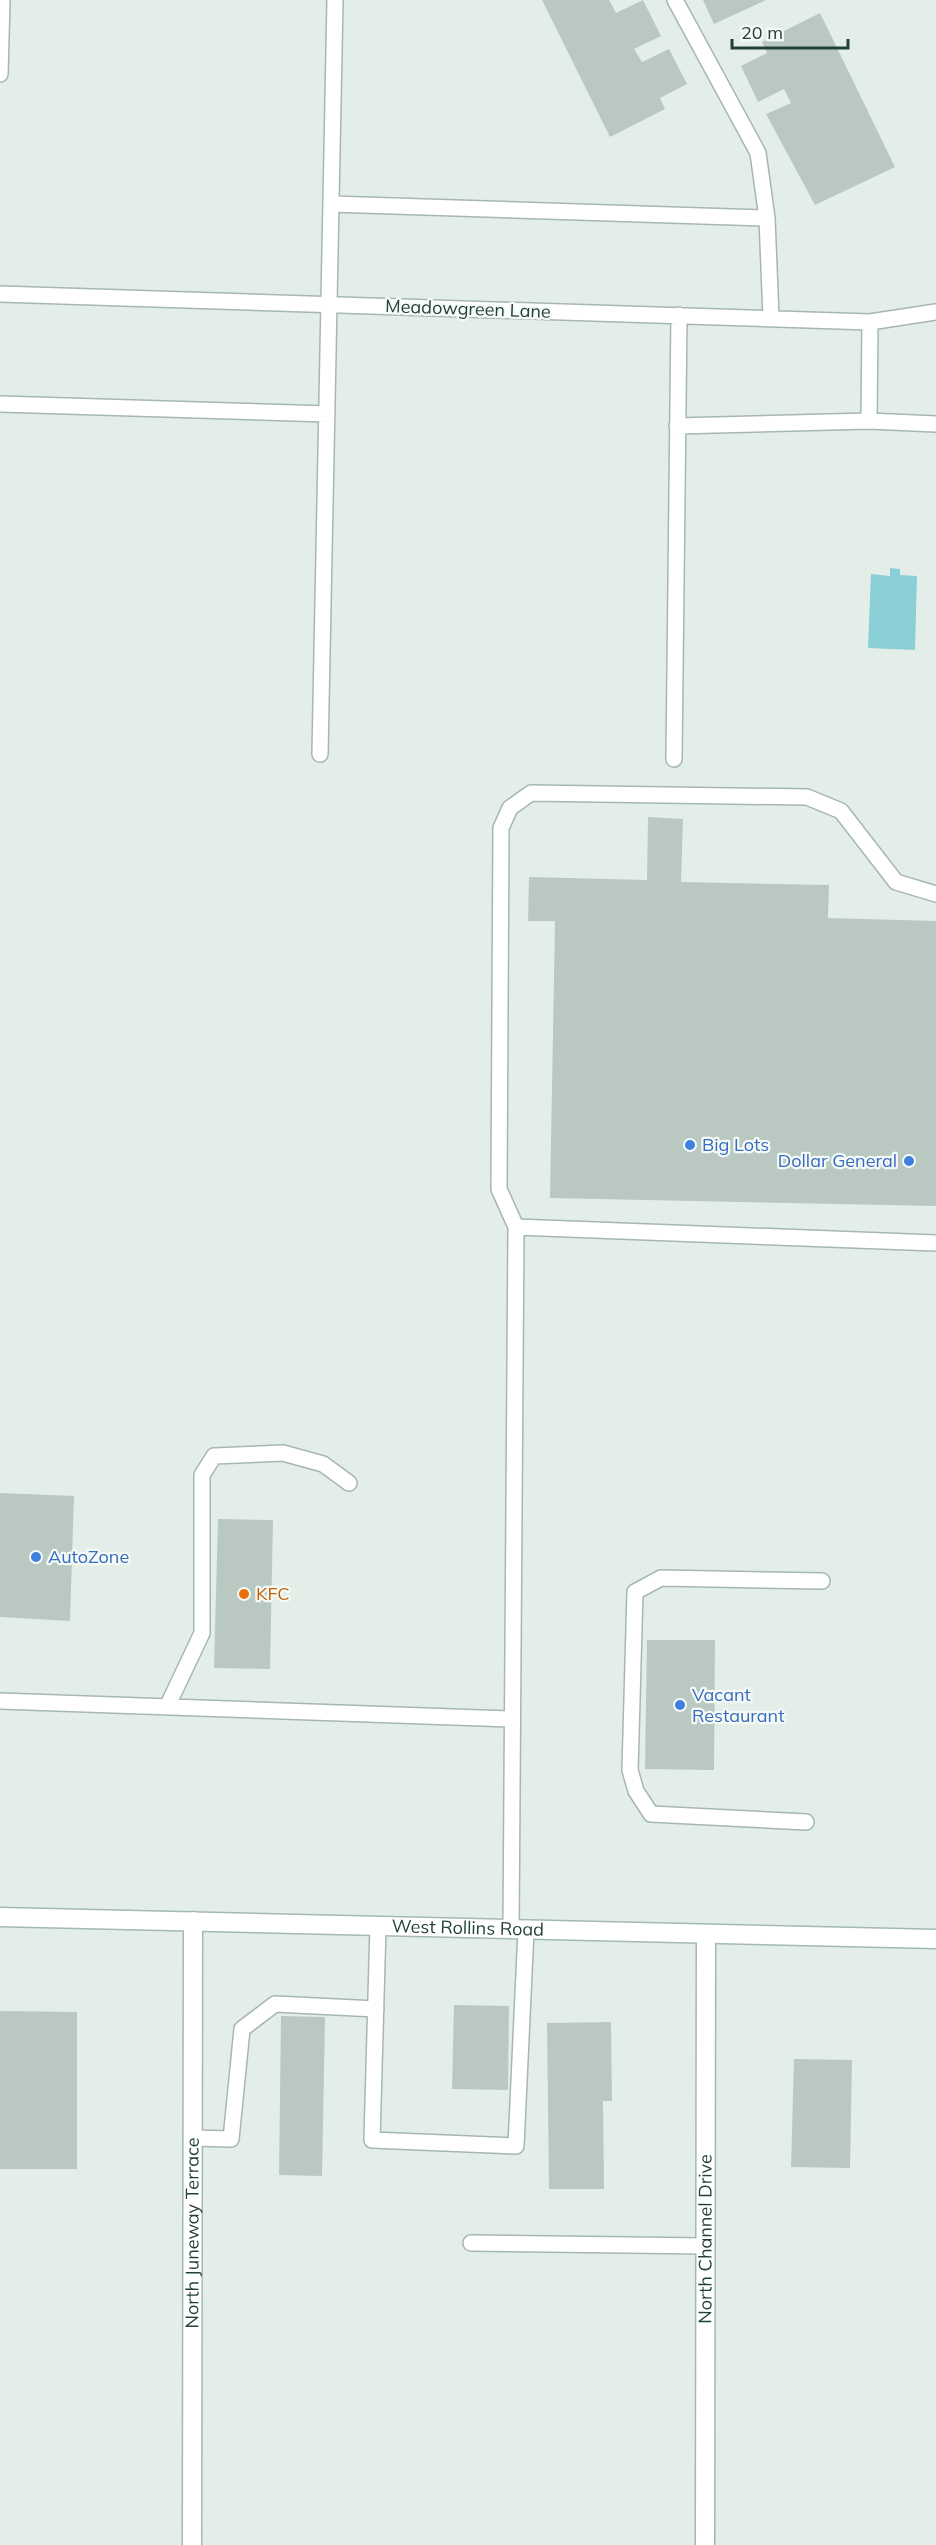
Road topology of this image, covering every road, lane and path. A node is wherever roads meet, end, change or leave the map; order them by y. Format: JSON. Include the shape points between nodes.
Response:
{"nodes":[{"id":1,"x":2,"y":0,"type":"edge"},
{"id":2,"x":335,"y":0,"type":"edge"},
{"id":3,"x":675,"y":0,"type":"edge"},
{"id":4,"x":0,"y":74,"type":"edge"},
{"id":5,"x":332,"y":204,"type":"junction"},
{"id":6,"x":767,"y":218,"type":"junction"},
{"id":7,"x":0,"y":294,"type":"edge"},
{"id":8,"x":330,"y":304,"type":"junction"},
{"id":9,"x":936,"y":312,"type":"edge"},
{"id":10,"x":679,"y":315,"type":"junction"},
{"id":11,"x":771,"y":318,"type":"junction"},
{"id":12,"x":870,"y":322,"type":"junction"},
{"id":13,"x":0,"y":404,"type":"edge"},
{"id":14,"x":327,"y":414,"type":"junction"},
{"id":15,"x":869,"y":421,"type":"junction"},
{"id":16,"x":936,"y":424,"type":"edge"},
{"id":17,"x":677,"y":426,"type":"junction"},
{"id":18,"x":321,"y":754,"type":"dead end"},
{"id":19,"x":674,"y":759,"type":"dead end"},
{"id":20,"x":936,"y":894,"type":"edge"},
{"id":21,"x":516,"y":1227,"type":"junction"},
{"id":22,"x":936,"y":1243,"type":"edge"},
{"id":23,"x":349,"y":1483,"type":"dead end"},
{"id":24,"x":822,"y":1581,"type":"dead end"},
{"id":25,"x":0,"y":1701,"type":"edge"},
{"id":26,"x":167,"y":1707,"type":"junction"},
{"id":27,"x":513,"y":1719,"type":"junction"},
{"id":28,"x":806,"y":1822,"type":"dead end"},
{"id":29,"x":0,"y":1917,"type":"edge"},
{"id":30,"x":193,"y":1921,"type":"junction"},
{"id":31,"x":378,"y":1926,"type":"junction"},
{"id":32,"x":518,"y":1929,"type":"junction"},
{"id":33,"x":706,"y":1934,"type":"junction"},
{"id":34,"x":936,"y":1939,"type":"edge"},
{"id":35,"x":376,"y":2009,"type":"junction"},
{"id":36,"x":193,"y":2138,"type":"junction"},
{"id":37,"x":471,"y":2242,"type":"dead end"},
{"id":38,"x":705,"y":2246,"type":"junction"},
{"id":39,"x":192,"y":2545,"type":"edge"},
{"id":40,"x":705,"y":2545,"type":"edge"}],
"edges":[{"from":1,"to":4,"type":"lane"},
{"from":2,"to":5,"type":"lane"},
{"from":3,"to":6,"type":"lane","via":[[758,153]]},
{"from":5,"to":6,"type":"lane"},
{"from":5,"to":8,"type":"lane"},
{"from":6,"to":11,"type":"lane"},
{"from":7,"to":8,"type":"lane","name":"Meadowgreen Lane"},
{"from":8,"to":10,"type":"lane","name":"Meadowgreen Lane"},
{"from":8,"to":14,"type":"lane"},
{"from":9,"to":12,"type":"lane","name":"Meadowgreen Lane"},
{"from":10,"to":11,"type":"lane","name":"Meadowgreen Lane"},
{"from":10,"to":17,"type":"lane"},
{"from":11,"to":12,"type":"lane","name":"Meadowgreen Lane"},
{"from":12,"to":15,"type":"lane"},
{"from":13,"to":14,"type":"lane"},
{"from":14,"to":18,"type":"lane"},
{"from":15,"to":16,"type":"lane"},
{"from":15,"to":17,"type":"lane"},
{"from":17,"to":19,"type":"lane"},
{"from":20,"to":21,"type":"lane","via":[[896,882],[841,811],[807,797],[531,794],[510,808],[501,828],[499,1189]]},
{"from":21,"to":22,"type":"lane"},
{"from":21,"to":27,"type":"lane"},
{"from":23,"to":26,"type":"lane","via":[[323,1464],[283,1454],[214,1456],[202,1475],[202,1633]]},
{"from":24,"to":28,"type":"lane","via":[[661,1578],[635,1592],[630,1770],[636,1791],[651,1814]]},
{"from":25,"to":26,"type":"lane"},
{"from":26,"to":27,"type":"lane"},
{"from":27,"to":32,"type":"lane"},
{"from":29,"to":30,"type":"street","name":"West Rollins Road"},
{"from":30,"to":31,"type":"street","name":"West Rollins Road"},
{"from":30,"to":36,"type":"street","name":"North Juneway Terrace"},
{"from":31,"to":32,"type":"street","name":"West Rollins Road"},
{"from":31,"to":35,"type":"lane"},
{"from":32,"to":33,"type":"street","name":"West Rollins Road"},
{"from":32,"to":35,"type":"lane","via":[[516,2146],[372,2140]]},
{"from":33,"to":34,"type":"street","name":"West Rollins Road"},
{"from":33,"to":38,"type":"street","name":"North Channel Drive"},
{"from":35,"to":36,"type":"lane","via":[[275,2004],[242,2029],[231,2139]]},
{"from":36,"to":39,"type":"street","name":"North Juneway Terrace"},
{"from":37,"to":38,"type":"lane"},
{"from":38,"to":40,"type":"street","name":"North Channel Drive"}]}
